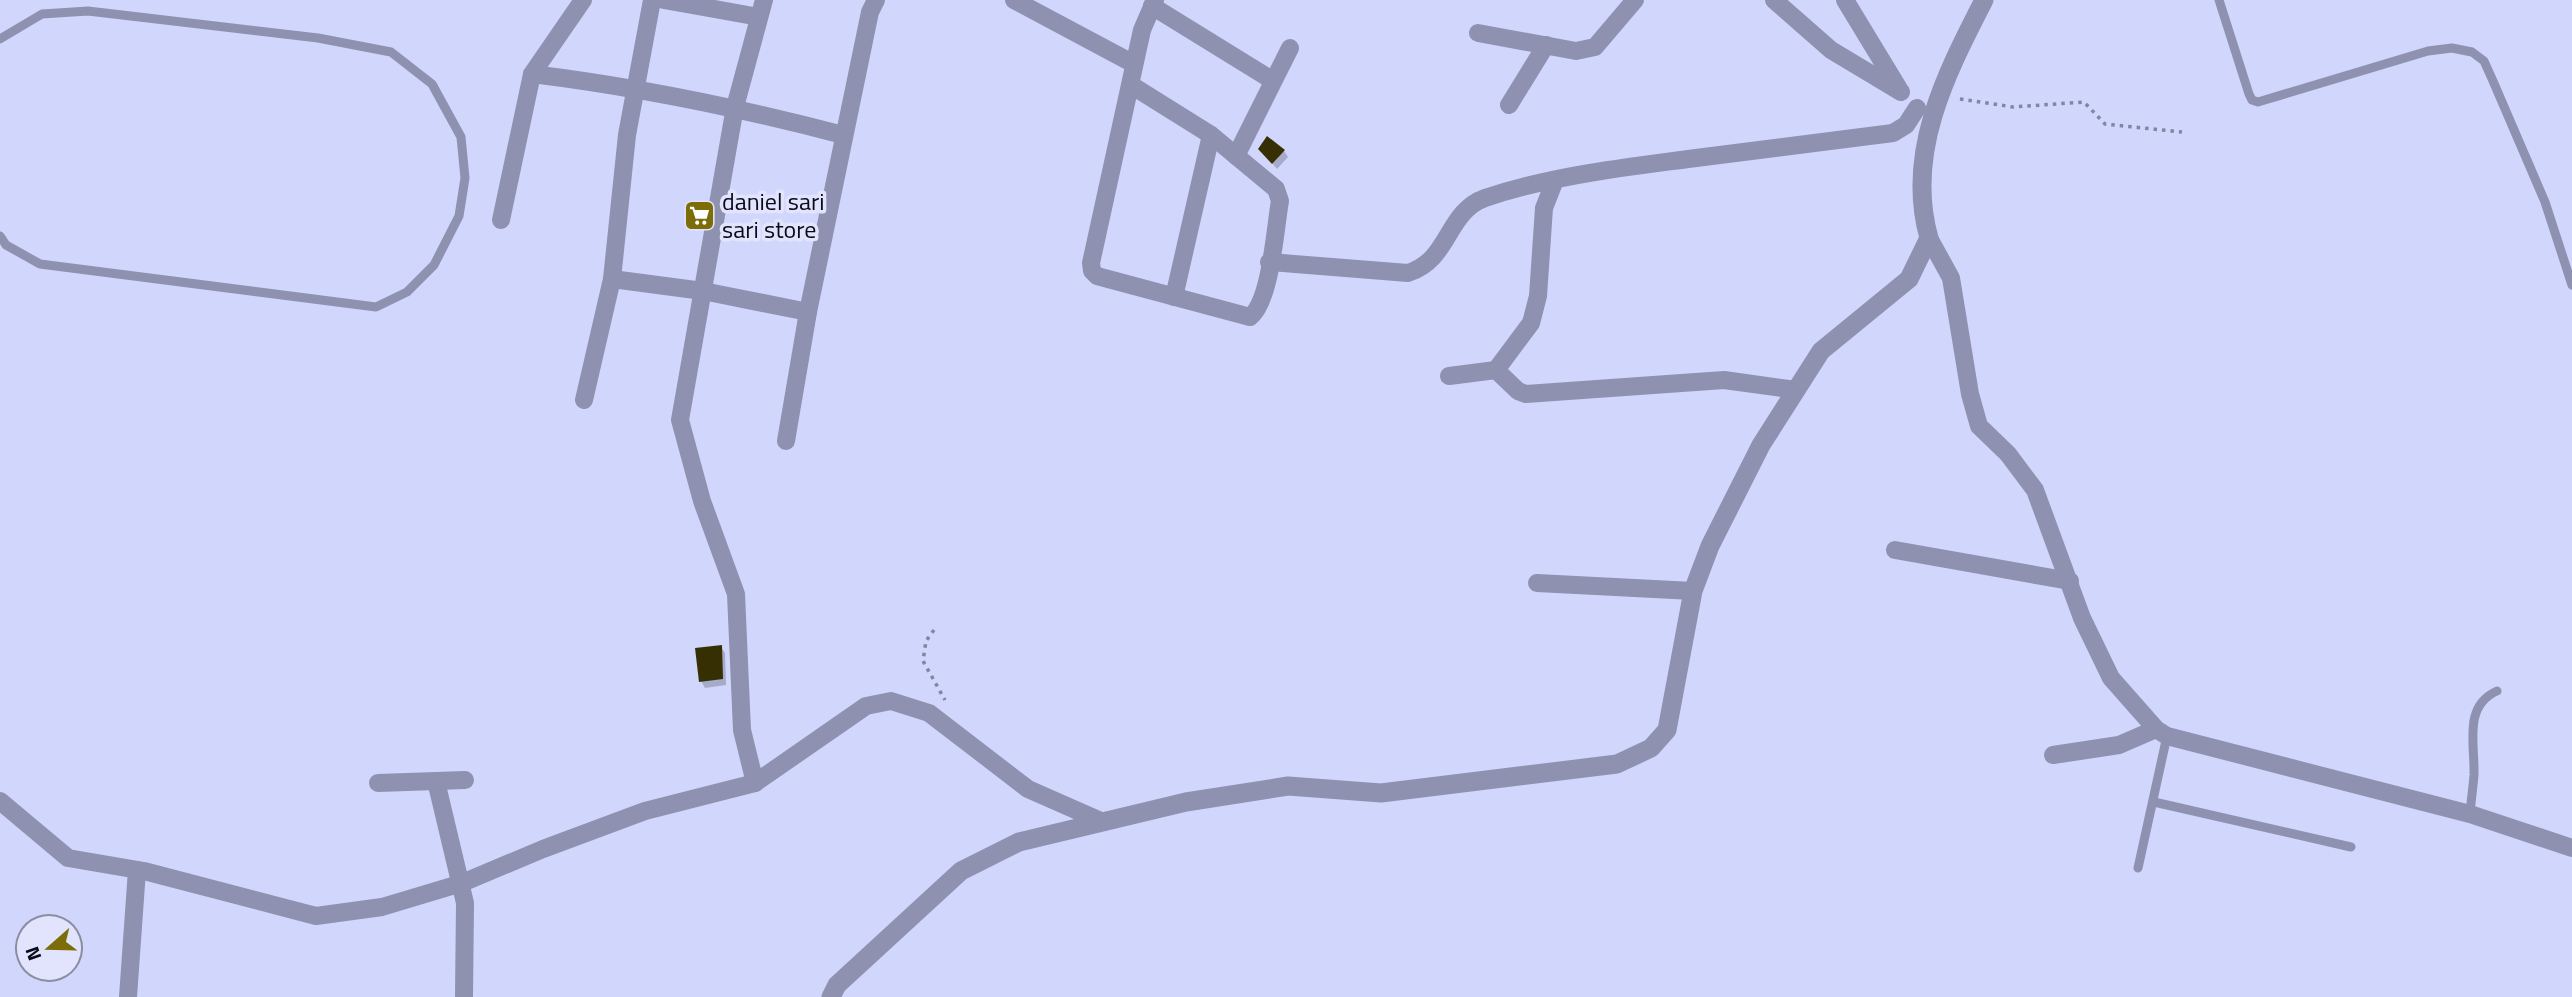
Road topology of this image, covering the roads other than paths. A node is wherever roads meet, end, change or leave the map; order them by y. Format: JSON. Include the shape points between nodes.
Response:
{"nodes":[{"id":1,"x":583,"y":0,"type":"edge"},
{"id":2,"x":652,"y":0,"type":"edge"},
{"id":3,"x":664,"y":0,"type":"edge"},
{"id":4,"x":876,"y":0,"type":"edge"},
{"id":5,"x":1014,"y":0,"type":"edge"},
{"id":6,"x":1634,"y":0,"type":"edge"},
{"id":7,"x":1774,"y":0,"type":"edge"},
{"id":8,"x":1844,"y":0,"type":"edge"},
{"id":9,"x":1983,"y":0,"type":"edge"},
{"id":10,"x":2219,"y":0,"type":"edge"},
{"id":11,"x":1154,"y":3,"type":"edge"},
{"id":12,"x":762,"y":9,"type":"edge"},
{"id":13,"x":1478,"y":33,"type":"dead end"},
{"id":14,"x":0,"y":39,"type":"edge"},
{"id":15,"x":1546,"y":45,"type":"junction"},
{"id":16,"x":1290,"y":48,"type":"dead end"},
{"id":17,"x":1134,"y":64,"type":"junction"},
{"id":18,"x":532,"y":74,"type":"junction"},
{"id":19,"x":1272,"y":80,"type":"junction"},
{"id":20,"x":1131,"y":85,"type":"junction"},
{"id":21,"x":635,"y":87,"type":"junction"},
{"id":22,"x":1901,"y":92,"type":"junction"},
{"id":23,"x":1509,"y":105,"type":"dead end"},
{"id":24,"x":735,"y":107,"type":"junction"},
{"id":25,"x":1925,"y":113,"type":"junction"},
{"id":26,"x":844,"y":135,"type":"junction"},
{"id":27,"x":1211,"y":135,"type":"junction"},
{"id":28,"x":1236,"y":156,"type":"junction"},
{"id":29,"x":1555,"y":180,"type":"junction"},
{"id":30,"x":501,"y":220,"type":"dead end"},
{"id":31,"x":0,"y":236,"type":"edge"},
{"id":32,"x":1929,"y":238,"type":"junction"},
{"id":33,"x":1269,"y":262,"type":"junction"},
{"id":34,"x":612,"y":279,"type":"junction"},
{"id":35,"x":2572,"y":285,"type":"edge"},
{"id":36,"x":703,"y":291,"type":"junction"},
{"id":37,"x":1174,"y":297,"type":"junction"},
{"id":38,"x":808,"y":312,"type":"junction"},
{"id":39,"x":1496,"y":370,"type":"junction"},
{"id":40,"x":1449,"y":376,"type":"dead end"},
{"id":41,"x":1796,"y":390,"type":"junction"},
{"id":42,"x":584,"y":400,"type":"dead end"},
{"id":43,"x":786,"y":441,"type":"dead end"},
{"id":44,"x":1895,"y":550,"type":"dead end"},
{"id":45,"x":2070,"y":581,"type":"junction"},
{"id":46,"x":1537,"y":583,"type":"dead end"},
{"id":47,"x":1693,"y":591,"type":"junction"},
{"id":48,"x":2497,"y":691,"type":"dead end"},
{"id":49,"x":2161,"y":733,"type":"junction"},
{"id":50,"x":2053,"y":755,"type":"dead end"},
{"id":51,"x":465,"y":780,"type":"dead end"},
{"id":52,"x":436,"y":781,"type":"junction"},
{"id":53,"x":378,"y":783,"type":"dead end"},
{"id":54,"x":755,"y":783,"type":"junction"},
{"id":55,"x":0,"y":801,"type":"edge"},
{"id":56,"x":2154,"y":802,"type":"junction"},
{"id":57,"x":2470,"y":814,"type":"junction"},
{"id":58,"x":1103,"y":822,"type":"junction"},
{"id":59,"x":2351,"y":847,"type":"dead end"},
{"id":60,"x":2572,"y":848,"type":"edge"},
{"id":61,"x":2138,"y":868,"type":"dead end"},
{"id":62,"x":137,"y":870,"type":"junction"},
{"id":63,"x":462,"y":883,"type":"junction"},
{"id":64,"x":128,"y":997,"type":"edge"},
{"id":65,"x":464,"y":997,"type":"edge"},
{"id":66,"x":831,"y":997,"type":"edge"}],
"edges":[{"from":1,"to":18,"type":"street"},
{"from":2,"to":21,"type":"street"},
{"from":3,"to":12,"type":"street"},
{"from":4,"to":26,"type":"street"},
{"from":5,"to":17,"type":"street"},
{"from":6,"to":15,"type":"street","via":[[1595,47],[1576,51]]},
{"from":7,"to":22,"type":"street","via":[[1831,50]]},
{"from":8,"to":22,"type":"street"},
{"from":9,"to":25,"type":"street"},
{"from":10,"to":35,"type":"lane","via":[[2249,94],[2258,102],[2428,51],[2462,49],[2484,61],[2545,202]]},
{"from":11,"to":17,"type":"street"},
{"from":11,"to":19,"type":"street"},
{"from":12,"to":24,"type":"street"},
{"from":13,"to":15,"type":"street"},
{"from":14,"to":31,"type":"lane","via":[[42,14],[88,11],[318,38],[391,52],[432,84],[461,137],[466,178],[459,216],[434,265],[407,292],[376,307],[40,264],[6,245]]},
{"from":15,"to":23,"type":"street"},
{"from":16,"to":19,"type":"street"},
{"from":17,"to":20,"type":"street"},
{"from":18,"to":21,"type":"street"},
{"from":18,"to":30,"type":"street"},
{"from":19,"to":28,"type":"street"},
{"from":20,"to":27,"type":"street"},
{"from":20,"to":37,"type":"street","via":[[1091,271]]},
{"from":21,"to":24,"type":"street"},
{"from":21,"to":34,"type":"street"},
{"from":22,"to":25,"type":"street"},
{"from":24,"to":26,"type":"street"},
{"from":24,"to":36,"type":"street"},
{"from":25,"to":29,"type":"street","via":[[1893,133]]},
{"from":25,"to":32,"type":"street","via":[[1923,215]]},
{"from":26,"to":38,"type":"street"},
{"from":27,"to":28,"type":"street"},
{"from":27,"to":37,"type":"street"},
{"from":28,"to":33,"type":"street","via":[[1278,193]]},
{"from":29,"to":33,"type":"street","via":[[1468,207],[1437,255],[1422,269],[1408,273]]},
{"from":29,"to":39,"type":"street","via":[[1544,208],[1538,296],[1531,323]]},
{"from":32,"to":41,"type":"street","via":[[1909,279],[1821,351]]},
{"from":32,"to":45,"type":"street","via":[[1951,278],[1979,426],[2035,490]]},
{"from":33,"to":37,"type":"street","via":[[1266,288],[1250,317]]},
{"from":34,"to":36,"type":"street"},
{"from":34,"to":42,"type":"street"},
{"from":36,"to":38,"type":"street"},
{"from":36,"to":54,"type":"street","via":[[680,419],[702,501],[736,594],[742,730]]},
{"from":38,"to":43,"type":"street"},
{"from":39,"to":40,"type":"street"},
{"from":39,"to":41,"type":"street","via":[[1526,394],[1724,380]]},
{"from":41,"to":47,"type":"street","via":[[1761,445],[1710,546]]},
{"from":44,"to":45,"type":"street"},
{"from":45,"to":49,"type":"street","via":[[2110,678]]},
{"from":46,"to":47,"type":"street"},
{"from":47,"to":58,"type":"street","via":[[1667,730],[1635,758],[1381,793],[1288,786],[1186,802]]},
{"from":48,"to":57,"type":"lane","via":[[2485,696],[2476,710]]},
{"from":49,"to":50,"type":"street"},
{"from":49,"to":56,"type":"lane"},
{"from":49,"to":57,"type":"street"},
{"from":51,"to":52,"type":"street"},
{"from":52,"to":53,"type":"street"},
{"from":52,"to":63,"type":"street"},
{"from":54,"to":58,"type":"street","via":[[866,706],[891,701],[929,713],[1028,789]]},
{"from":54,"to":63,"type":"street","via":[[645,811]]},
{"from":55,"to":62,"type":"street","via":[[68,858]]},
{"from":56,"to":59,"type":"lane"},
{"from":56,"to":61,"type":"lane"},
{"from":57,"to":60,"type":"street"},
{"from":58,"to":66,"type":"street","via":[[1018,842],[961,871],[837,985]]},
{"from":62,"to":63,"type":"street","via":[[316,916],[382,907]]},
{"from":62,"to":64,"type":"street"},
{"from":63,"to":65,"type":"street"}]}
